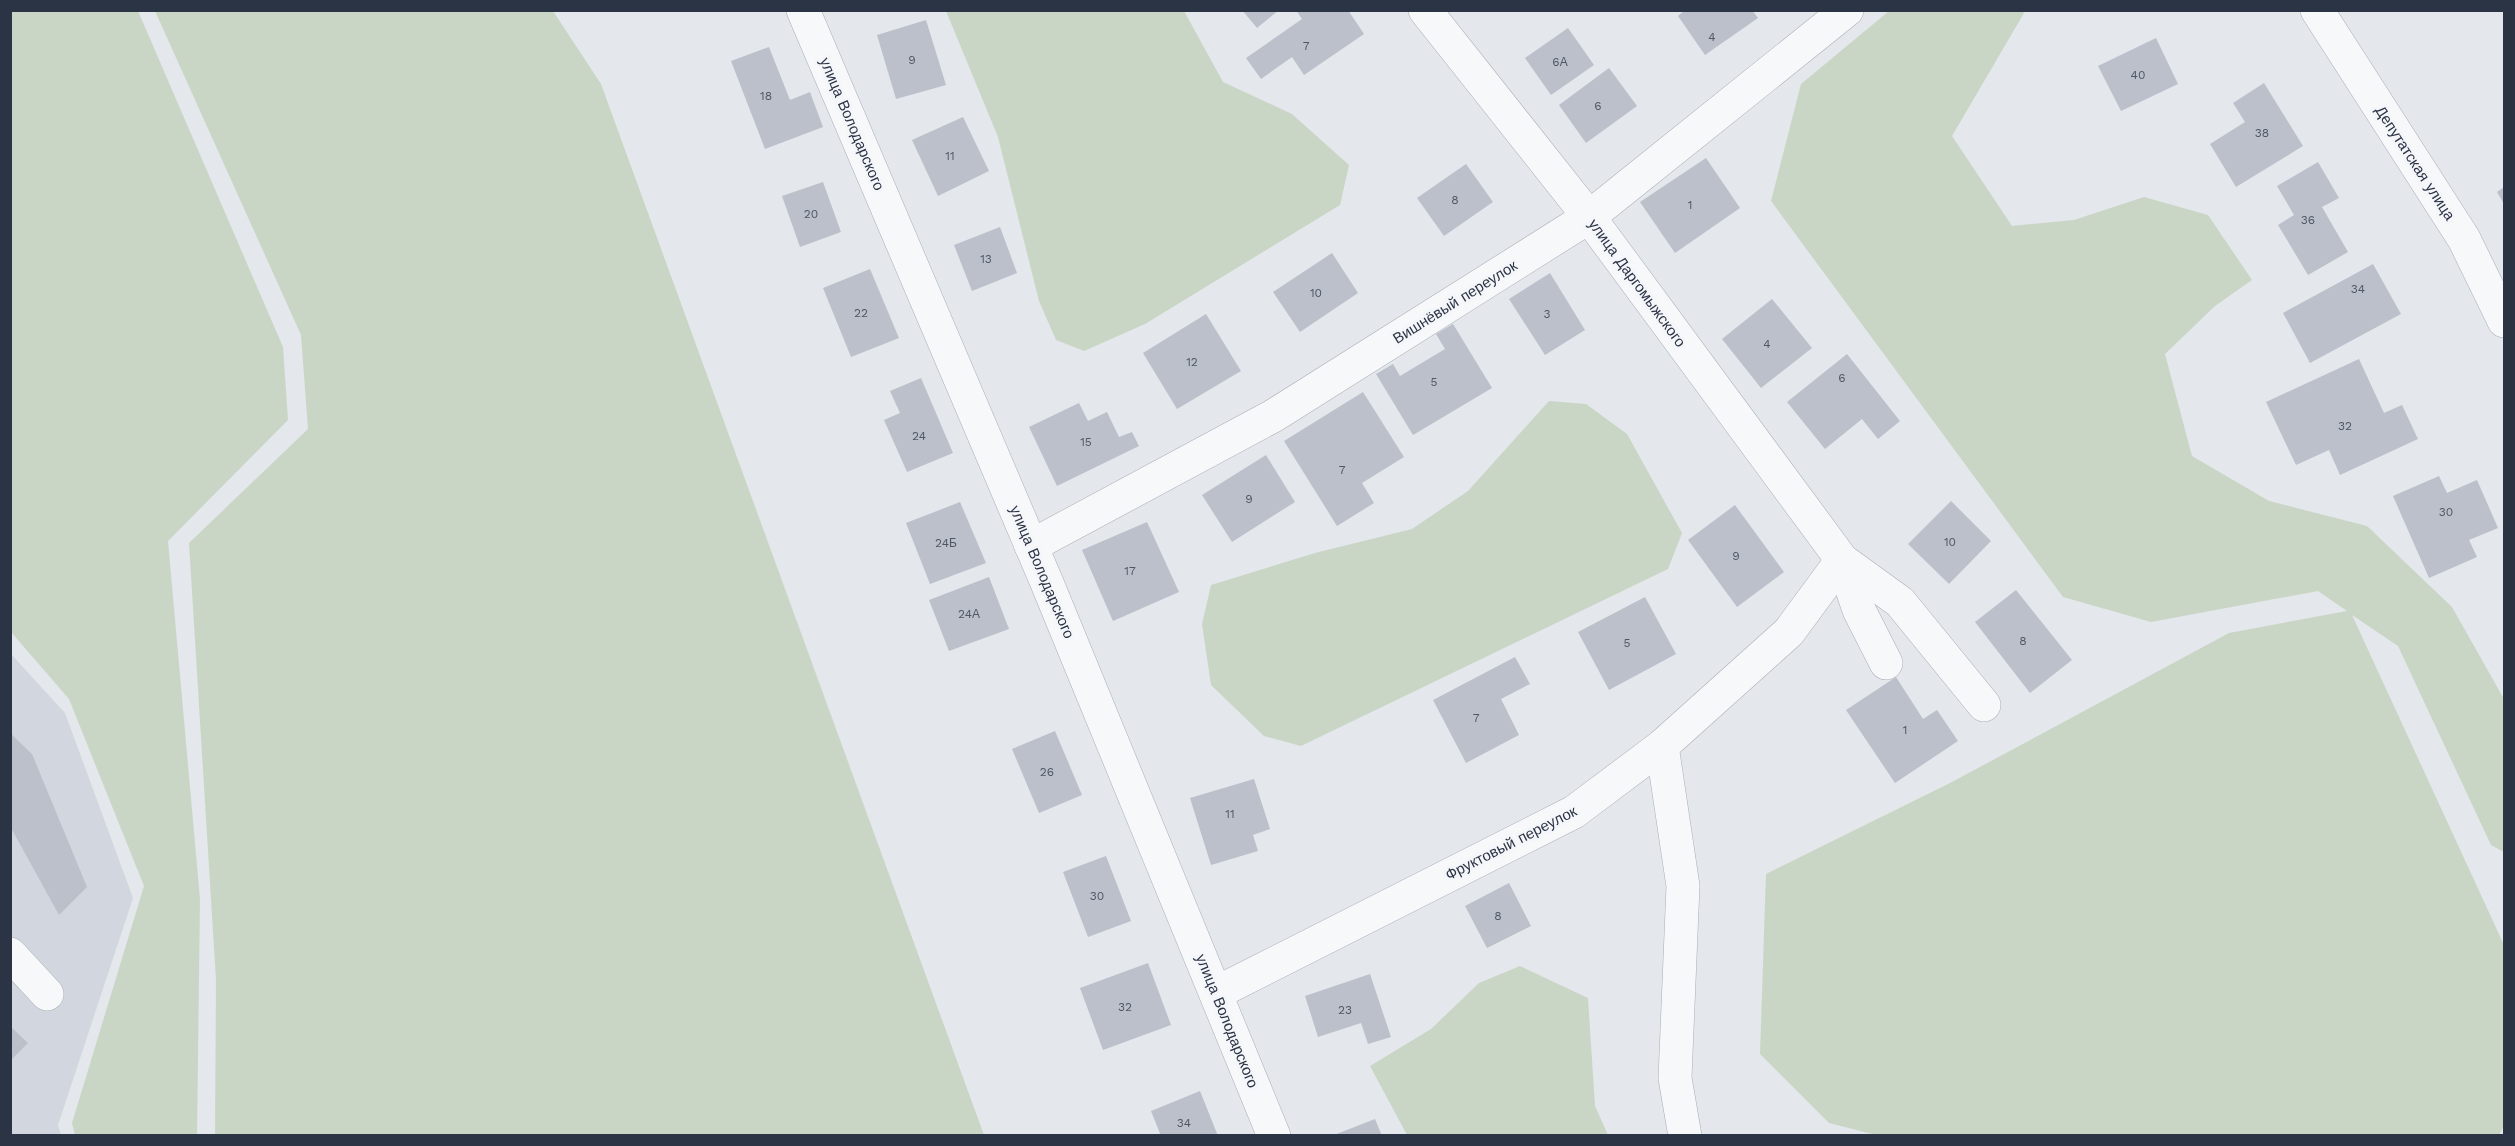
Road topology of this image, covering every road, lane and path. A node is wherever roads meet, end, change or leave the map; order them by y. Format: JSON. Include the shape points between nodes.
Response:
{"nodes":[{"id":1,"x":803,"y":10,"type":"edge"},
{"id":2,"x":1425,"y":10,"type":"edge"},
{"id":3,"x":1847,"y":10,"type":"edge"},
{"id":4,"x":2317,"y":10,"type":"edge"},
{"id":5,"x":1589,"y":217,"type":"junction"},
{"id":6,"x":2500,"y":300,"type":"edge"},
{"id":7,"x":1031,"y":546,"type":"junction"},
{"id":8,"x":1842,"y":560,"type":"junction"},
{"id":9,"x":1886,"y":663,"type":"dead end"},
{"id":10,"x":1984,"y":705,"type":"dead end"},
{"id":11,"x":1662,"y":746,"type":"junction"},
{"id":12,"x":10,"y":954,"type":"edge"},
{"id":13,"x":1216,"y":993,"type":"junction"},
{"id":14,"x":47,"y":994,"type":"dead end"},
{"id":15,"x":1274,"y":1136,"type":"edge"},
{"id":16,"x":1685,"y":1136,"type":"edge"}],
"edges":[{"from":1,"to":7,"type":"street","name":"улица Володарского"},
{"from":2,"to":5,"type":"street","name":"улица Даргомыжского"},
{"from":3,"to":5,"type":"street","name":"Вишнёвый переулок"},
{"from":4,"to":6,"type":"street","name":"Депутатская улица"},
{"from":5,"to":7,"type":"street","name":"Вишнёвый переулок","via":[[1273,416]]},
{"from":5,"to":8,"type":"street","name":"улица Даргомыжского"},
{"from":7,"to":13,"type":"street","name":"улица Володарского"},
{"from":8,"to":9,"type":"street","via":[[1859,610]]},
{"from":8,"to":10,"type":"street","via":[[1900,603]]},
{"from":8,"to":11,"type":"street","name":"Фруктовый переулок","via":[[1789,632]]},
{"from":11,"to":13,"type":"street","name":"Фруктовый переулок","via":[[1574,812]]},
{"from":11,"to":16,"type":"street","via":[[1683,886],[1675,1078]]},
{"from":12,"to":14,"type":"street"},
{"from":13,"to":15,"type":"street","name":"улица Володарского"}]}
